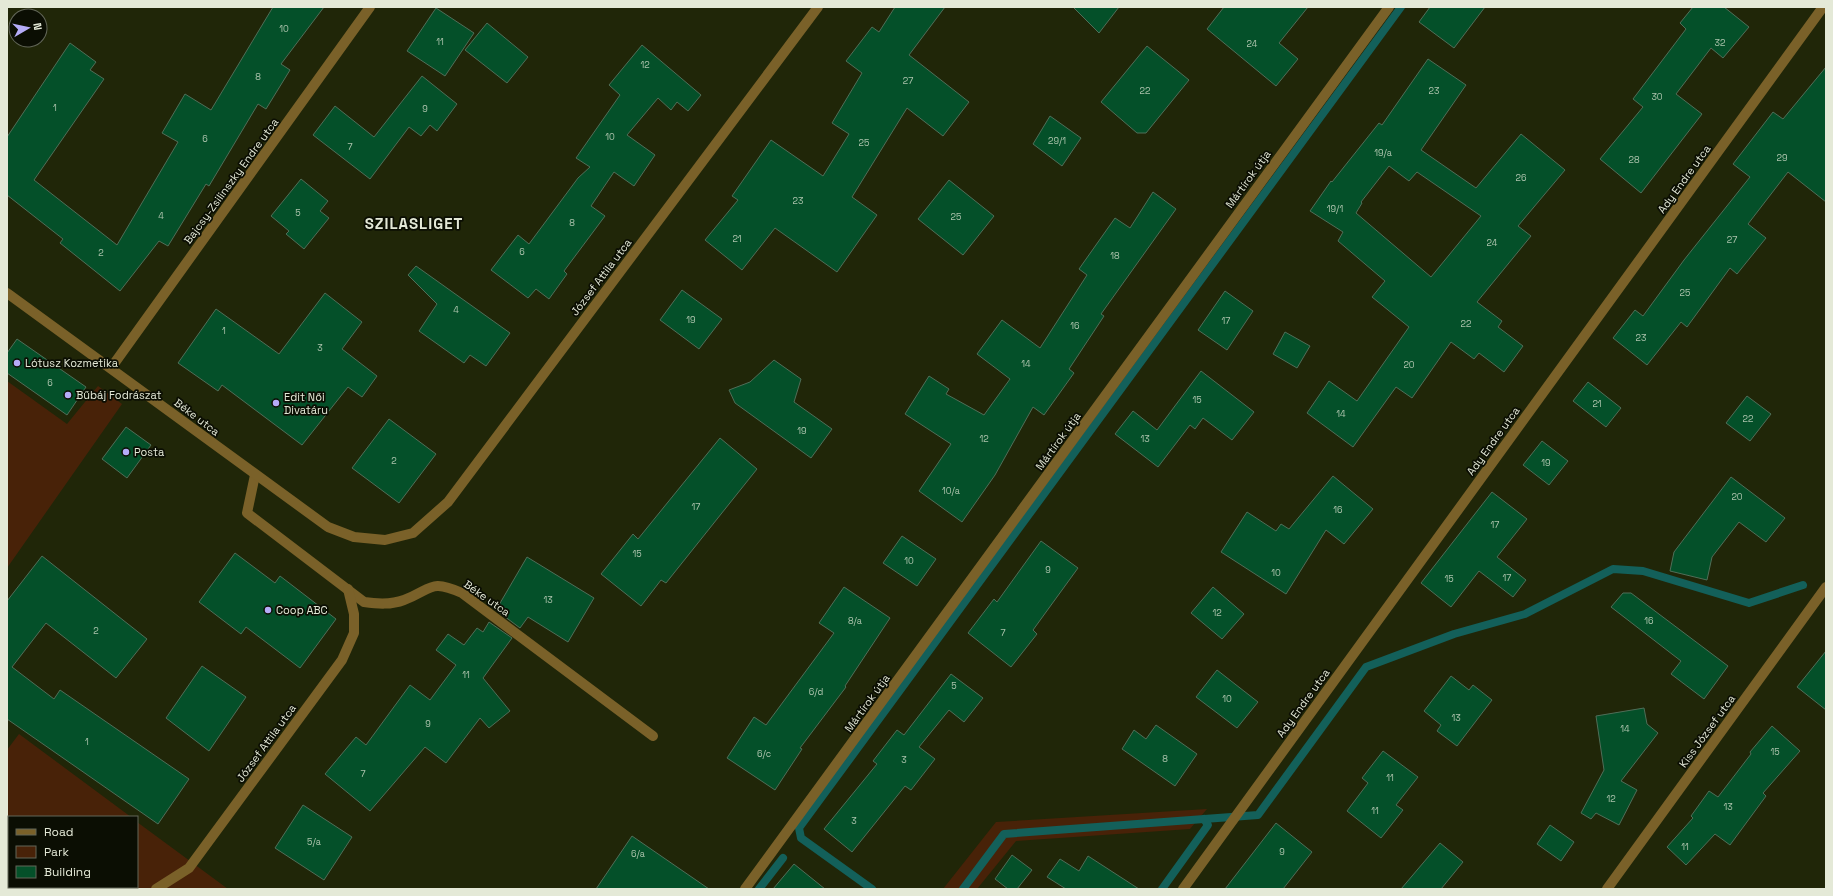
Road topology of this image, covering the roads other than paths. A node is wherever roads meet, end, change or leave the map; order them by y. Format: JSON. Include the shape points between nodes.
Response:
{"nodes":[{"id":1,"x":370,"y":7,"type":"edge"},
{"id":2,"x":818,"y":7,"type":"edge"},
{"id":3,"x":1389,"y":7,"type":"edge"},
{"id":4,"x":1823,"y":7,"type":"edge"},
{"id":5,"x":7,"y":293,"type":"edge"},
{"id":6,"x":111,"y":368,"type":"junction"},
{"id":7,"x":256,"y":475,"type":"junction"},
{"id":8,"x":385,"y":540,"type":"joint"},
{"id":9,"x":1826,"y":587,"type":"edge"},
{"id":10,"x":348,"y":590,"type":"junction"},
{"id":11,"x":653,"y":736,"type":"dead end"},
{"id":12,"x":156,"y":889,"type":"edge"},
{"id":13,"x":745,"y":889,"type":"edge"},
{"id":14,"x":1183,"y":889,"type":"edge"},
{"id":15,"x":1607,"y":889,"type":"edge"}],
"edges":[{"from":1,"to":6,"type":"street","name":"Bajcsy-Zsilinszky Endre utca"},
{"from":2,"to":8,"type":"street","name":"József Attila utca","via":[[448,502],[413,533]]},
{"from":3,"to":13,"type":"street","name":"Mártírok útja"},
{"from":4,"to":14,"type":"street","name":"Ady Endre utca"},
{"from":5,"to":6,"type":"street","name":"Béke utca"},
{"from":6,"to":7,"type":"street","name":"Béke utca"},
{"from":7,"to":8,"type":"street","name":"Béke utca","via":[[328,527],[354,537]]},
{"from":7,"to":10,"type":"street","name":"Béke utca","via":[[247,512]]},
{"from":9,"to":15,"type":"street","name":"Kiss József utca"},
{"from":10,"to":11,"type":"street","name":"Béke utca","via":[[364,602],[384,605],[404,600],[431,586],[448,587],[462,593]]},
{"from":10,"to":12,"type":"street","name":"József Attila utca","via":[[354,614],[354,633],[342,660],[189,868]]}]}
